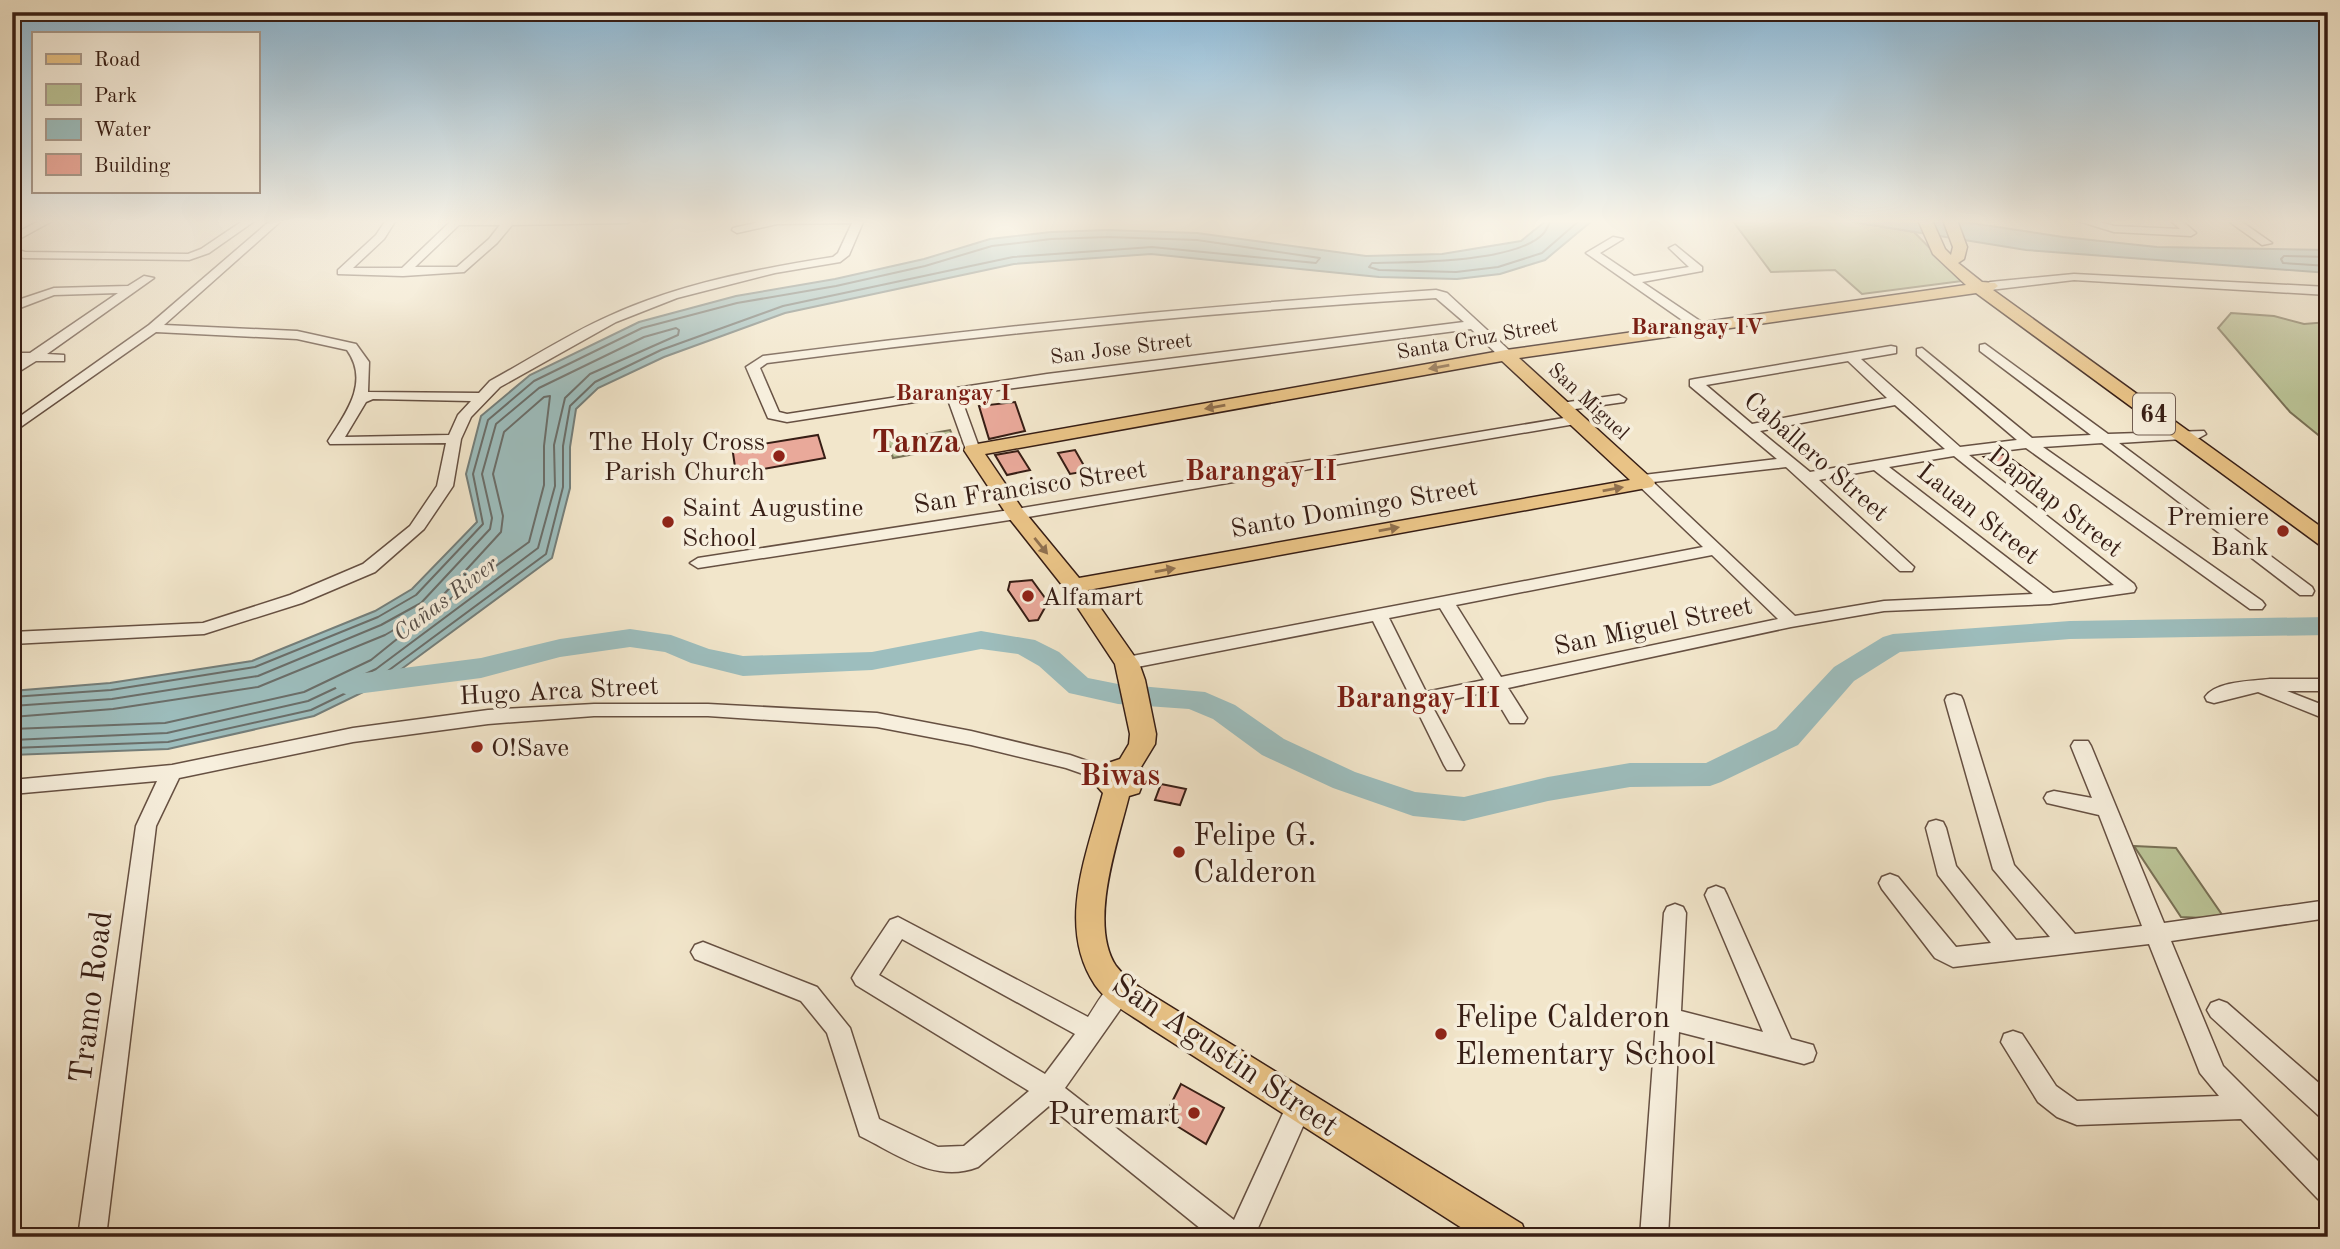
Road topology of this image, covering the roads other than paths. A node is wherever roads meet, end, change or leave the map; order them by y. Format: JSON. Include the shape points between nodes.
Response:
{"nodes":[{"id":1,"x":148,"y":278,"type":"dead end"},
{"id":2,"x":210,"y":278,"type":"edge"},
{"id":3,"x":741,"y":278,"type":"edge"},
{"id":4,"x":1629,"y":278,"type":"edge"},
{"id":5,"x":1642,"y":278,"type":"edge"},
{"id":6,"x":1969,"y":278,"type":"edge"},
{"id":7,"x":2063,"y":278,"type":"edge"},
{"id":8,"x":2097,"y":278,"type":"edge"},
{"id":9,"x":1632,"y":280,"type":"junction"},
{"id":10,"x":1985,"y":287,"type":"junction"},
{"id":11,"x":129,"y":290,"type":"junction"},
{"id":12,"x":2328,"y":291,"type":"edge"},
{"id":13,"x":12,"y":307,"type":"edge"},
{"id":14,"x":1472,"y":325,"type":"junction"},
{"id":15,"x":1699,"y":326,"type":"junction"},
{"id":16,"x":153,"y":328,"type":"junction"},
{"id":17,"x":1985,"y":348,"type":"dead end"},
{"id":18,"x":1891,"y":350,"type":"dead end"},
{"id":19,"x":1922,"y":352,"type":"dead end"},
{"id":20,"x":1506,"y":355,"type":"junction"},
{"id":21,"x":1850,"y":356,"type":"junction"},
{"id":22,"x":12,"y":357,"type":"edge"},
{"id":23,"x":34,"y":357,"type":"junction"},
{"id":24,"x":60,"y":358,"type":"dead end"},
{"id":25,"x":12,"y":372,"type":"edge"},
{"id":26,"x":952,"y":392,"type":"junction"},
{"id":27,"x":482,"y":397,"type":"junction"},
{"id":28,"x":361,"y":399,"type":"junction"},
{"id":29,"x":1619,"y":399,"type":"dead end"},
{"id":30,"x":1896,"y":401,"type":"junction"},
{"id":31,"x":1561,"y":407,"type":"junction"},
{"id":32,"x":776,"y":418,"type":"joint"},
{"id":33,"x":1576,"y":421,"type":"junction"},
{"id":34,"x":1751,"y":428,"type":"junction"},
{"id":35,"x":12,"y":429,"type":"edge"},
{"id":36,"x":2190,"y":434,"type":"junction"},
{"id":37,"x":2103,"y":438,"type":"junction"},
{"id":38,"x":454,"y":439,"type":"junction"},
{"id":39,"x":2029,"y":443,"type":"junction"},
{"id":40,"x":974,"y":450,"type":"junction"},
{"id":41,"x":1954,"y":452,"type":"junction"},
{"id":42,"x":1791,"y":462,"type":"junction"},
{"id":43,"x":1878,"y":466,"type":"junction"},
{"id":44,"x":1807,"y":477,"type":"junction"},
{"id":45,"x":1642,"y":481,"type":"junction"},
{"id":46,"x":1016,"y":514,"type":"junction"},
{"id":47,"x":2328,"y":528,"type":"edge"},
{"id":48,"x":2328,"y":542,"type":"edge"},
{"id":49,"x":1714,"y":550,"type":"junction"},
{"id":50,"x":698,"y":563,"type":"dead end"},
{"id":51,"x":1906,"y":567,"type":"dead end"},
{"id":52,"x":1074,"y":586,"type":"junction"},
{"id":53,"x":2306,"y":591,"type":"dead end"},
{"id":54,"x":2050,"y":599,"type":"junction"},
{"id":55,"x":1445,"y":603,"type":"junction"},
{"id":56,"x":2256,"y":605,"type":"dead end"},
{"id":57,"x":1378,"y":616,"type":"junction"},
{"id":58,"x":1791,"y":622,"type":"junction"},
{"id":59,"x":12,"y":638,"type":"edge"},
{"id":60,"x":1130,"y":672,"type":"junction"},
{"id":61,"x":1496,"y":685,"type":"junction"},
{"id":62,"x":2328,"y":685,"type":"edge"},
{"id":63,"x":2255,"y":687,"type":"junction"},
{"id":64,"x":2214,"y":697,"type":"dead end"},
{"id":65,"x":1420,"y":700,"type":"junction"},
{"id":66,"x":1954,"y":700,"type":"dead end"},
{"id":67,"x":2328,"y":714,"type":"edge"},
{"id":68,"x":1517,"y":718,"type":"dead end"},
{"id":69,"x":2081,"y":746,"type":"dead end"},
{"id":70,"x":1454,"y":765,"type":"dead end"},
{"id":71,"x":172,"y":772,"type":"junction"},
{"id":72,"x":1117,"y":778,"type":"junction"},
{"id":73,"x":12,"y":787,"type":"edge"},
{"id":74,"x":2054,"y":798,"type":"dead end"},
{"id":75,"x":2106,"y":809,"type":"junction"},
{"id":76,"x":1937,"y":828,"type":"dead end"},
{"id":77,"x":1889,"y":883,"type":"dead end"},
{"id":78,"x":1716,"y":895,"type":"dead end"},
{"id":79,"x":2328,"y":909,"type":"edge"},
{"id":80,"x":1675,"y":913,"type":"dead end"},
{"id":81,"x":2155,"y":934,"type":"junction"},
{"id":82,"x":2070,"y":944,"type":"junction"},
{"id":83,"x":2011,"y":951,"type":"junction"},
{"id":84,"x":703,"y":952,"type":"dead end"},
{"id":85,"x":1121,"y":990,"type":"junction"},
{"id":86,"x":2219,"y":1010,"type":"dead end"},
{"id":87,"x":1667,"y":1018,"type":"junction"},
{"id":88,"x":1091,"y":1031,"type":"junction"},
{"id":89,"x":2013,"y":1042,"type":"dead end"},
{"id":90,"x":1049,"y":1090,"type":"junction"},
{"id":91,"x":1299,"y":1106,"type":"junction"},
{"id":92,"x":2244,"y":1107,"type":"junction"},
{"id":93,"x":2328,"y":1108,"type":"edge"},
{"id":94,"x":2328,"y":1190,"type":"edge"},
{"id":95,"x":92,"y":1237,"type":"edge"},
{"id":96,"x":1233,"y":1237,"type":"edge"},
{"id":97,"x":1240,"y":1237,"type":"edge"},
{"id":98,"x":1509,"y":1237,"type":"edge"},
{"id":99,"x":1654,"y":1237,"type":"edge"}],
"edges":[{"from":1,"to":11,"type":"street"},
{"from":2,"to":16,"type":"street"},
{"from":3,"to":27,"type":"street","via":[[673,295],[612,320],[548,352]]},
{"from":4,"to":9,"type":"street"},
{"from":5,"to":9,"type":"street"},
{"from":6,"to":10,"type":"main road","number":"64"},
{"from":7,"to":10,"type":"street"},
{"from":8,"to":12,"type":"street"},
{"from":9,"to":15,"type":"street"},
{"from":10,"to":15,"type":"main road","name":"Santa Cruz Street"},
{"from":10,"to":36,"type":"main road","number":"64"},
{"from":11,"to":13,"type":"street","via":[[59,289]]},
{"from":11,"to":23,"type":"street"},
{"from":14,"to":20,"type":"street","name":"San Miguel"},
{"from":14,"to":26,"type":"street","name":"San Jose Street"},
{"from":14,"to":32,"type":"street","name":"San Miguel","via":[[1440,294],[1208,309],[947,335],[763,360],[753,367]]},
{"from":15,"to":20,"type":"main road","name":"Santa Cruz Street"},
{"from":16,"to":28,"type":"street","via":[[297,335],[351,347],[362,362]]},
{"from":16,"to":35,"type":"street"},
{"from":17,"to":37,"type":"street"},
{"from":18,"to":21,"type":"street"},
{"from":19,"to":39,"type":"street"},
{"from":20,"to":31,"type":"main road","name":"San Miguel"},
{"from":20,"to":40,"type":"main road","name":"Santa Cruz Street","one_way":true},
{"from":21,"to":30,"type":"street","name":"Dapdap Street"},
{"from":21,"to":34,"type":"street","name":"Caballero Street","via":[[1695,383]]},
{"from":22,"to":23,"type":"street"},
{"from":23,"to":24,"type":"street"},
{"from":23,"to":25,"type":"street"},
{"from":26,"to":32,"type":"street","name":"San Jose Street"},
{"from":26,"to":40,"type":"street","name":"San Agustin Street"},
{"from":27,"to":28,"type":"street","via":[[380,393]]},
{"from":27,"to":38,"type":"street","via":[[465,415]]},
{"from":28,"to":38,"type":"street","via":[[335,441]]},
{"from":29,"to":31,"type":"street"},
{"from":30,"to":34,"type":"street"},
{"from":30,"to":41,"type":"street","name":"Dapdap Street"},
{"from":31,"to":33,"type":"main road","name":"San Miguel"},
{"from":33,"to":45,"type":"main road","name":"San Miguel"},
{"from":33,"to":46,"type":"street","name":"San Francisco Street"},
{"from":34,"to":42,"type":"street","name":"Caballero Street"},
{"from":36,"to":37,"type":"street"},
{"from":36,"to":47,"type":"main road","number":"64"},
{"from":36,"to":48,"type":"main road","number":"64"},
{"from":37,"to":39,"type":"street"},
{"from":37,"to":53,"type":"street"},
{"from":38,"to":59,"type":"street","via":[[445,486],[416,529],[369,568],[296,599],[204,628]]},
{"from":39,"to":41,"type":"street"},
{"from":39,"to":56,"type":"street"},
{"from":40,"to":46,"type":"main road","name":"San Agustin Street"},
{"from":41,"to":43,"type":"street"},
{"from":41,"to":54,"type":"street","name":"Dapdap Street","via":[[2128,588]]},
{"from":42,"to":44,"type":"street","name":"Caballero Street"},
{"from":42,"to":45,"type":"street"},
{"from":43,"to":44,"type":"street"},
{"from":43,"to":54,"type":"street","name":"Lauan Street"},
{"from":44,"to":51,"type":"street","name":"Caballero Street"},
{"from":45,"to":49,"type":"street","name":"San Miguel Street"},
{"from":52,"to":45,"type":"main road","name":"Santo Domingo Street","one_way":true},
{"from":46,"to":50,"type":"street","name":"San Francisco Street"},
{"from":46,"to":52,"type":"main road","name":"San Agustin Street","one_way":true},
{"from":49,"to":55,"type":"street"},
{"from":49,"to":58,"type":"street","name":"San Miguel Street"},
{"from":52,"to":60,"type":"main road","name":"San Agustin Street"},
{"from":54,"to":58,"type":"street","via":[[1884,606]]},
{"from":55,"to":57,"type":"street"},
{"from":55,"to":61,"type":"street"},
{"from":57,"to":60,"type":"street"},
{"from":57,"to":65,"type":"street"},
{"from":58,"to":61,"type":"street","name":"San Miguel Street"},
{"from":60,"to":72,"type":"main road","name":"San Agustin Street","via":[[1142,719],[1142,744]]},
{"from":61,"to":65,"type":"street","name":"San Miguel Street"},
{"from":61,"to":68,"type":"street"},
{"from":62,"to":63,"type":"street"},
{"from":63,"to":64,"type":"street"},
{"from":63,"to":67,"type":"street"},
{"from":65,"to":70,"type":"street"},
{"from":66,"to":82,"type":"street","via":[[2004,869]]},
{"from":69,"to":75,"type":"street"},
{"from":71,"to":72,"type":"street","name":"Hugo Arca Street","via":[[353,735],[488,717],[594,710],[708,710],[896,723],[1041,755]]},
{"from":71,"to":73,"type":"street","name":"Hugo Arca Street"},
{"from":71,"to":95,"type":"street","name":"Tramo Road","via":[[146,826]]},
{"from":72,"to":85,"type":"main road","name":"San Agustin Street","via":[[1095,880],[1091,923],[1098,965]]},
{"from":74,"to":75,"type":"street"},
{"from":75,"to":81,"type":"street"},
{"from":76,"to":83,"type":"street","via":[[1946,869]]},
{"from":77,"to":83,"type":"street","via":[[1943,951],[1953,957]]},
{"from":78,"to":87,"type":"street","via":[[1793,1050]]},
{"from":79,"to":81,"type":"street"},
{"from":80,"to":87,"type":"street"},
{"from":81,"to":82,"type":"street"},
{"from":81,"to":92,"type":"street","via":[[2213,1073]]},
{"from":82,"to":83,"type":"street"},
{"from":84,"to":90,"type":"street","via":[[809,994],[838,1028],[869,1127],[936,1160],[969,1158]]},
{"from":85,"to":88,"type":"street"},
{"from":85,"to":91,"type":"main road","name":"San Agustin Street"},
{"from":86,"to":93,"type":"street"},
{"from":87,"to":99,"type":"street"},
{"from":88,"to":90,"type":"street"},
{"from":88,"to":90,"type":"street","via":[[898,926],[864,978]]},
{"from":89,"to":92,"type":"street","via":[[2052,1102],[2063,1110]]},
{"from":90,"to":96,"type":"street"},
{"from":91,"to":97,"type":"street"},
{"from":91,"to":98,"type":"main road","name":"San Agustin Street"},
{"from":92,"to":94,"type":"street"}]}
